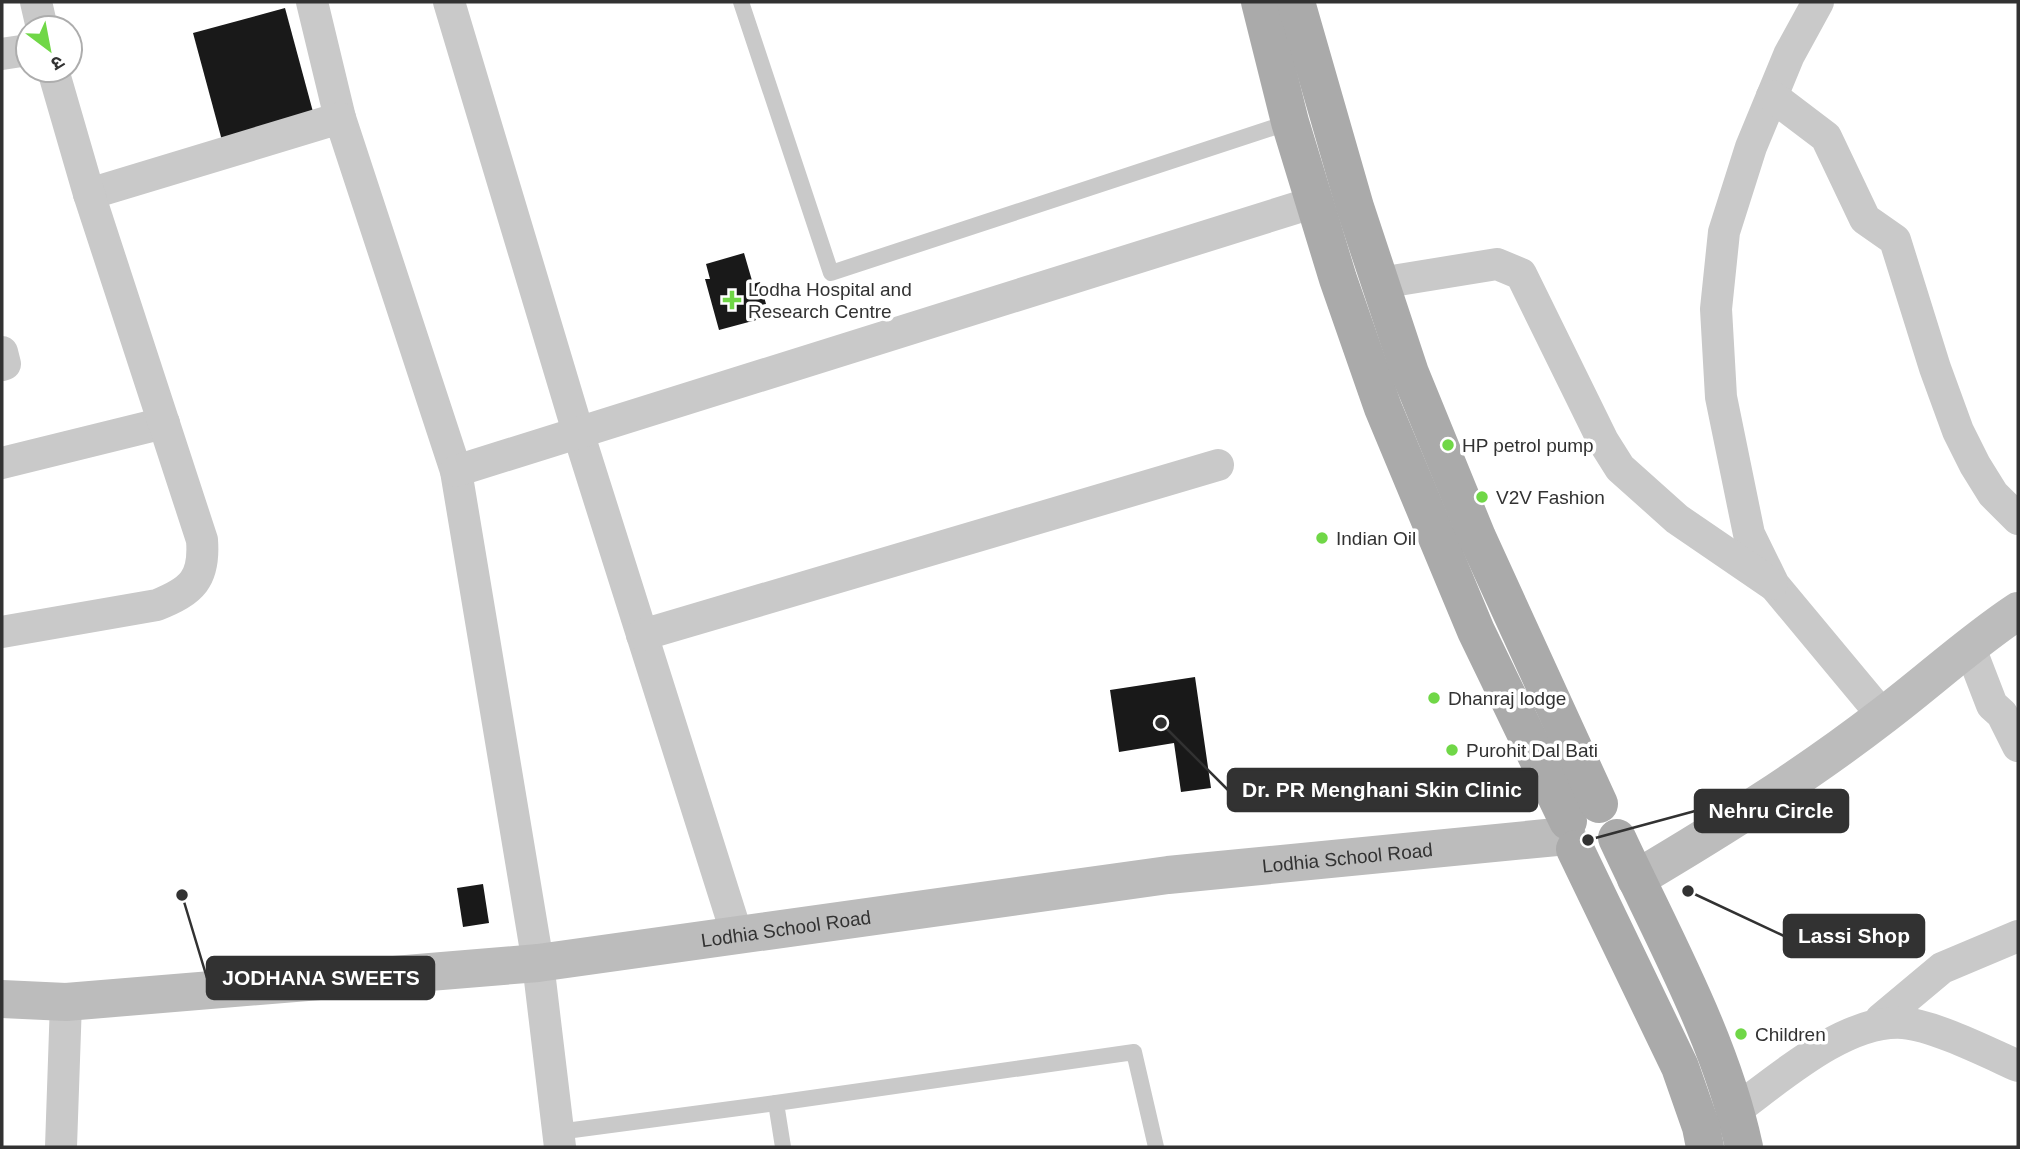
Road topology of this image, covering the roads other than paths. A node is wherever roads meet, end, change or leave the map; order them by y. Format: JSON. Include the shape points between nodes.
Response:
{"nodes":[{"id":1,"x":312,"y":2,"type":"edge"},
{"id":2,"x":449,"y":2,"type":"edge"},
{"id":3,"x":741,"y":2,"type":"edge"},
{"id":4,"x":1260,"y":2,"type":"edge"},
{"id":5,"x":1296,"y":2,"type":"edge"},
{"id":6,"x":1818,"y":2,"type":"edge"},
{"id":7,"x":57,"y":84,"type":"edge"},
{"id":8,"x":1772,"y":96,"type":"junction"},
{"id":9,"x":340,"y":118,"type":"junction"},
{"id":10,"x":1290,"y":122,"type":"junction"},
{"id":11,"x":89,"y":194,"type":"junction"},
{"id":12,"x":1315,"y":202,"type":"junction"},
{"id":13,"x":1380,"y":283,"type":"junction"},
{"id":14,"x":2,"y":352,"type":"edge"},
{"id":15,"x":2,"y":365,"type":"edge"},
{"id":16,"x":164,"y":423,"type":"junction"},
{"id":17,"x":578,"y":432,"type":"junction"},
{"id":18,"x":2,"y":463,"type":"edge"},
{"id":19,"x":1218,"y":465,"type":"dead end"},
{"id":20,"x":456,"y":471,"type":"junction"},
{"id":21,"x":2018,"y":519,"type":"edge"},
{"id":22,"x":1774,"y":585,"type":"junction"},
{"id":23,"x":2018,"y":611,"type":"edge"},
{"id":24,"x":2,"y":632,"type":"edge"},
{"id":25,"x":642,"y":635,"type":"junction"},
{"id":26,"x":1970,"y":648,"type":"junction"},
{"id":27,"x":1883,"y":716,"type":"junction"},
{"id":28,"x":2018,"y":746,"type":"edge"},
{"id":29,"x":1577,"y":827,"type":"junction"},
{"id":30,"x":1636,"y":878,"type":"junction"},
{"id":31,"x":737,"y":935,"type":"junction"},
{"id":32,"x":2018,"y":936,"type":"edge"},
{"id":33,"x":538,"y":964,"type":"junction"},
{"id":34,"x":2,"y":999,"type":"edge"},
{"id":35,"x":66,"y":1002,"type":"junction"},
{"id":36,"x":1905,"y":1023,"type":"junction"},
{"id":37,"x":2018,"y":1066,"type":"edge"},
{"id":38,"x":776,"y":1103,"type":"junction"},
{"id":39,"x":1736,"y":1110,"type":"junction"},
{"id":40,"x":559,"y":1140,"type":"edge"},
{"id":41,"x":61,"y":1147,"type":"edge"},
{"id":42,"x":783,"y":1147,"type":"edge"},
{"id":43,"x":1156,"y":1147,"type":"edge"},
{"id":44,"x":1705,"y":1147,"type":"edge"},
{"id":45,"x":1744,"y":1147,"type":"edge"}],
"edges":[{"from":1,"to":9,"type":"street"},
{"from":2,"to":17,"type":"street"},
{"from":3,"to":10,"type":"lane","via":[[831,273]]},
{"from":4,"to":10,"type":"main road"},
{"from":5,"to":13,"type":"main road"},
{"from":6,"to":8,"type":"street"},
{"from":7,"to":11,"type":"street"},
{"from":8,"to":21,"type":"street","via":[[1826,137],[1865,219],[1895,240],[1958,431],[1993,494]]},
{"from":8,"to":22,"type":"street","via":[[1724,232],[1716,309],[1721,397],[1742,509]]},
{"from":9,"to":11,"type":"street"},
{"from":9,"to":20,"type":"street"},
{"from":10,"to":12,"type":"main road"},
{"from":11,"to":16,"type":"street"},
{"from":12,"to":17,"type":"street"},
{"from":12,"to":29,"type":"main road","via":[[1383,408],[1476,631]]},
{"from":13,"to":22,"type":"street","via":[[1497,264],[1521,274],[1620,468],[1676,519]]},
{"from":13,"to":29,"type":"main road","via":[[1410,373],[1477,537]]},
{"from":14,"to":15,"type":"street"},
{"from":16,"to":18,"type":"street"},
{"from":16,"to":24,"type":"street","via":[[202,540],[203,556],[192,584],[180,596],[158,605]]},
{"from":17,"to":20,"type":"street"},
{"from":17,"to":25,"type":"street"},
{"from":19,"to":25,"type":"street"},
{"from":20,"to":33,"type":"street"},
{"from":22,"to":27,"type":"street"},
{"from":23,"to":26,"type":"street"},
{"from":25,"to":31,"type":"street"},
{"from":26,"to":27,"type":"street"},
{"from":26,"to":28,"type":"street","via":[[1992,705],[2002,714]]},
{"from":27,"to":30,"type":"street","via":[[1727,825]]},
{"from":29,"to":30,"type":"main road","via":[[1609,809]]},
{"from":29,"to":31,"type":"street","name":"Lodhia School Road","via":[[1168,875]]},
{"from":29,"to":44,"type":"main road","via":[[1680,1067]]},
{"from":30,"to":39,"type":"main road","via":[[1715,1049]]},
{"from":31,"to":33,"type":"street","name":"Lodhia School Road"},
{"from":32,"to":36,"type":"street","via":[[1942,968],[1881,1018]]},
{"from":33,"to":35,"type":"street","name":"Lodhia School Road"},
{"from":33,"to":40,"type":"street"},
{"from":34,"to":35,"type":"street","name":"Lodhia School Road"},
{"from":35,"to":41,"type":"street"},
{"from":36,"to":37,"type":"street"},
{"from":36,"to":39,"type":"street","via":[[1874,1023],[1839,1038]]},
{"from":38,"to":40,"type":"lane"},
{"from":38,"to":42,"type":"lane"},
{"from":38,"to":43,"type":"lane","via":[[1134,1052]]},
{"from":39,"to":45,"type":"main road"}]}
